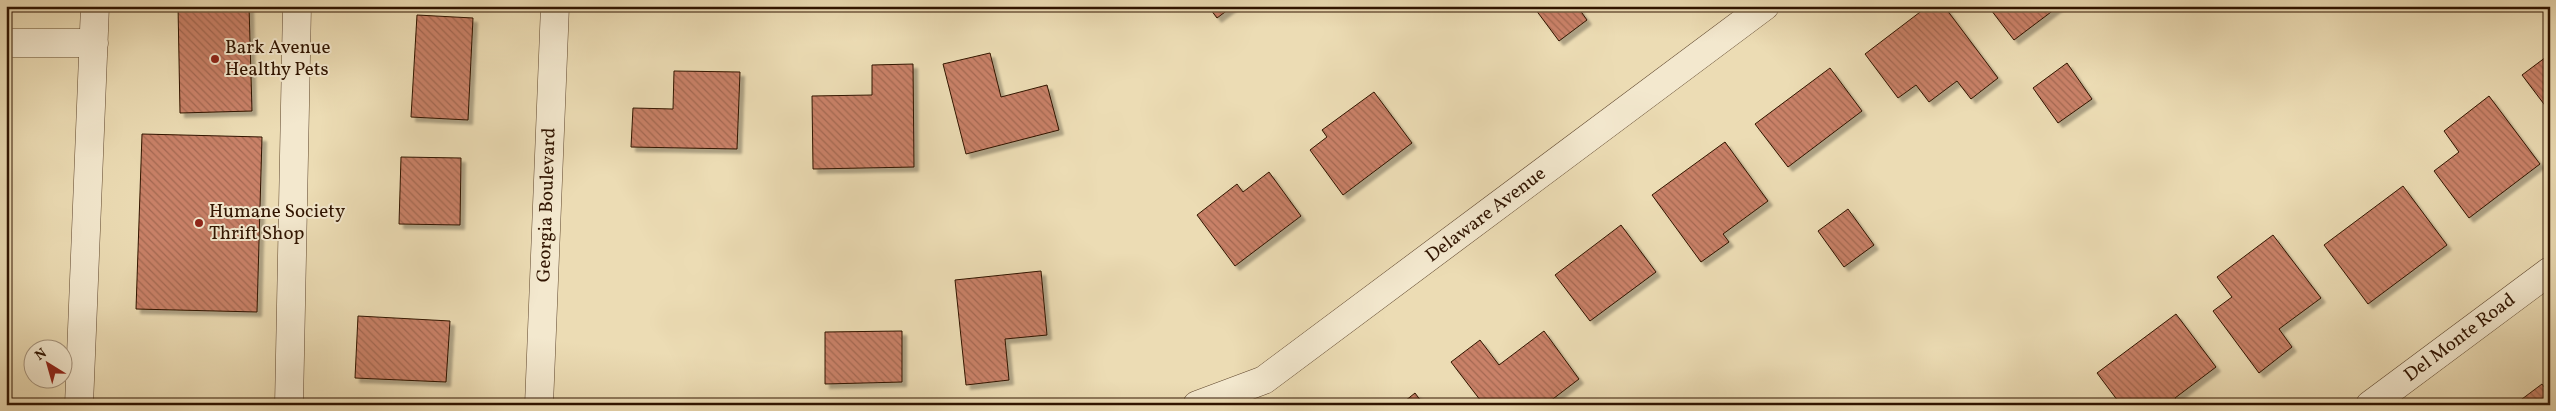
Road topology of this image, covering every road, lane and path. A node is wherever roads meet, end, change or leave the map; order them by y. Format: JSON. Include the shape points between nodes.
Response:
{"nodes":[{"id":1,"x":95,"y":6,"type":"edge"},
{"id":2,"x":297,"y":6,"type":"edge"},
{"id":3,"x":555,"y":6,"type":"edge"},
{"id":4,"x":1765,"y":6,"type":"edge"},
{"id":5,"x":6,"y":44,"type":"edge"},
{"id":6,"x":94,"y":44,"type":"junction"},
{"id":7,"x":2550,"y":271,"type":"edge"},
{"id":8,"x":79,"y":405,"type":"edge"},
{"id":9,"x":289,"y":405,"type":"edge"},
{"id":10,"x":539,"y":405,"type":"edge"},
{"id":11,"x":1197,"y":405,"type":"edge"},
{"id":12,"x":2370,"y":405,"type":"edge"}],
"edges":[{"from":1,"to":6,"type":"street"},
{"from":2,"to":9,"type":"street"},
{"from":3,"to":10,"type":"street","name":"Georgia Boulevard"},
{"from":4,"to":11,"type":"street","name":"Delaware Avenue","via":[[1264,380]]},
{"from":5,"to":6,"type":"street"},
{"from":6,"to":8,"type":"street"},
{"from":7,"to":12,"type":"street","name":"Del Monte Road"}]}
